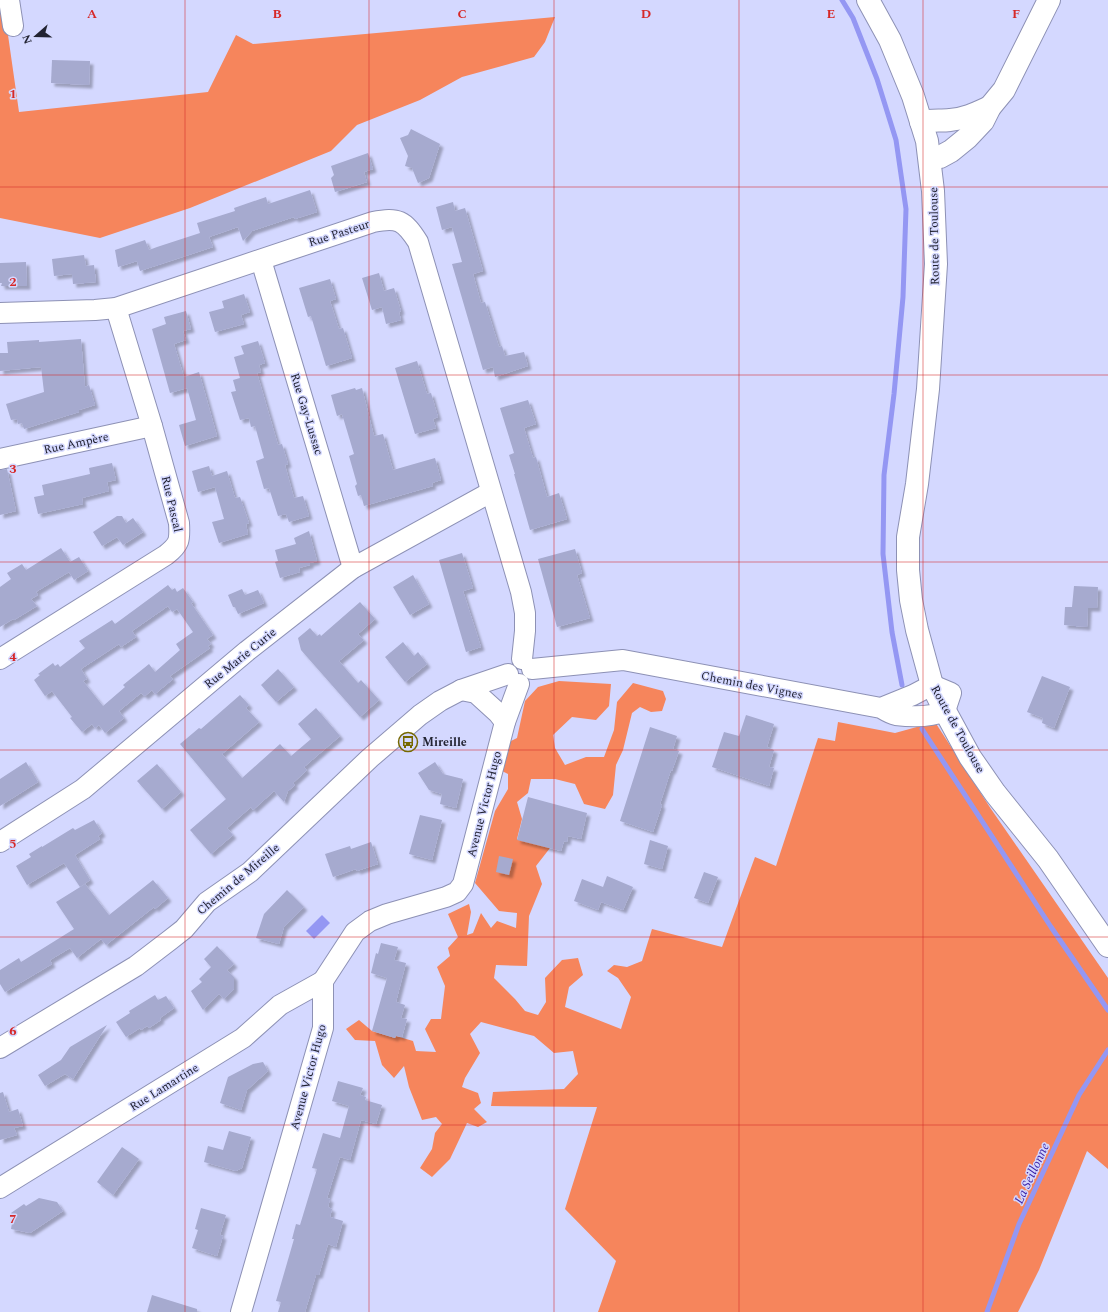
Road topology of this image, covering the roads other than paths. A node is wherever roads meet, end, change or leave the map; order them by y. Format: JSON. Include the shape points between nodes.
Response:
{"nodes":[{"id":1,"x":9,"y":0,"type":"edge"},
{"id":2,"x":868,"y":0,"type":"edge"},
{"id":3,"x":1049,"y":0,"type":"edge"},
{"id":4,"x":13,"y":26,"type":"dead end"},
{"id":5,"x":990,"y":107,"type":"junction"},
{"id":6,"x":921,"y":122,"type":"junction"},
{"id":7,"x":930,"y":159,"type":"junction"},
{"id":8,"x":261,"y":260,"type":"junction"},
{"id":9,"x":116,"y":308,"type":"junction"},
{"id":10,"x":0,"y":313,"type":"edge"},
{"id":11,"x":152,"y":426,"type":"junction"},
{"id":12,"x":0,"y":459,"type":"edge"},
{"id":13,"x":491,"y":492,"type":"junction"},
{"id":14,"x":353,"y":568,"type":"junction"},
{"id":15,"x":0,"y":659,"type":"edge"},
{"id":16,"x":527,"y":664,"type":"junction"},
{"id":17,"x":513,"y":679,"type":"junction"},
{"id":18,"x":461,"y":690,"type":"junction"},
{"id":19,"x":943,"y":696,"type":"junction"},
{"id":20,"x":881,"y":708,"type":"junction"},
{"id":21,"x":505,"y":722,"type":"junction"},
{"id":22,"x":0,"y":842,"type":"edge"},
{"id":23,"x":1104,"y":940,"type":"edge"},
{"id":24,"x":323,"y":981,"type":"junction"},
{"id":25,"x":0,"y":1048,"type":"edge"},
{"id":26,"x":0,"y":1188,"type":"edge"},
{"id":27,"x":241,"y":1312,"type":"edge"}],
"edges":[{"from":1,"to":4,"type":"street"},
{"from":2,"to":6,"type":"street","name":"Route de Toulouse","via":[[904,71]]},
{"from":3,"to":5,"type":"street","via":[[1004,90]]},
{"from":5,"to":6,"type":"street","via":[[962,118]]},
{"from":5,"to":7,"type":"street","via":[[983,121],[967,138],[951,151]]},
{"from":6,"to":7,"type":"street","name":"Route de Toulouse"},
{"from":7,"to":19,"type":"street","name":"Route de Toulouse","via":[[936,264],[928,389],[908,538],[908,570],[917,630]]},
{"from":8,"to":9,"type":"street","name":"Rue Pasteur"},
{"from":8,"to":13,"type":"street","name":"Rue Pasteur","via":[[373,222],[388,219],[399,221],[410,229],[418,242]]},
{"from":8,"to":14,"type":"street","name":"Rue Gay-Lussac"},
{"from":9,"to":10,"type":"street","name":"Rue Pasteur"},
{"from":9,"to":11,"type":"street","name":"Rue Pascal"},
{"from":11,"to":12,"type":"street","name":"Rue Ampère"},
{"from":11,"to":15,"type":"street","name":"Rue Pascal","via":[[179,522],[180,537],[176,547]]},
{"from":13,"to":14,"type":"street","name":"Rue Marie Curie"},
{"from":13,"to":16,"type":"street","via":[[521,592]]},
{"from":14,"to":22,"type":"street","name":"Rue Marie Curie","via":[[247,651],[83,789]]},
{"from":16,"to":17,"type":"street","via":[[532,673],[529,680],[522,684]]},
{"from":16,"to":20,"type":"street","name":"Chemin des Vignes","via":[[623,660]]},
{"from":17,"to":18,"type":"street","name":"Chemin de Mireille"},
{"from":17,"to":21,"type":"street","name":"Avenue Victor Hugo"},
{"from":18,"to":21,"type":"street","via":[[476,693]]},
{"from":18,"to":25,"type":"street","name":"Chemin de Mireille","via":[[413,720],[250,872],[207,902],[184,929],[170,940],[136,966]]},
{"from":19,"to":20,"type":"street","via":[[913,695]]},
{"from":19,"to":20,"type":"street","name":"Chemin des Vignes","via":[[939,714],[895,715]]},
{"from":19,"to":23,"type":"street","name":"Route de Toulouse","via":[[979,746],[1048,859]]},
{"from":21,"to":24,"type":"street","name":"Avenue Victor Hugo","via":[[463,884],[457,892],[446,897],[370,921],[355,932]]},
{"from":24,"to":26,"type":"street","name":"Rue Lamartine","via":[[280,1006],[243,1038]]},
{"from":24,"to":27,"type":"street","name":"Avenue Victor Hugo","via":[[323,1028]]}]}
